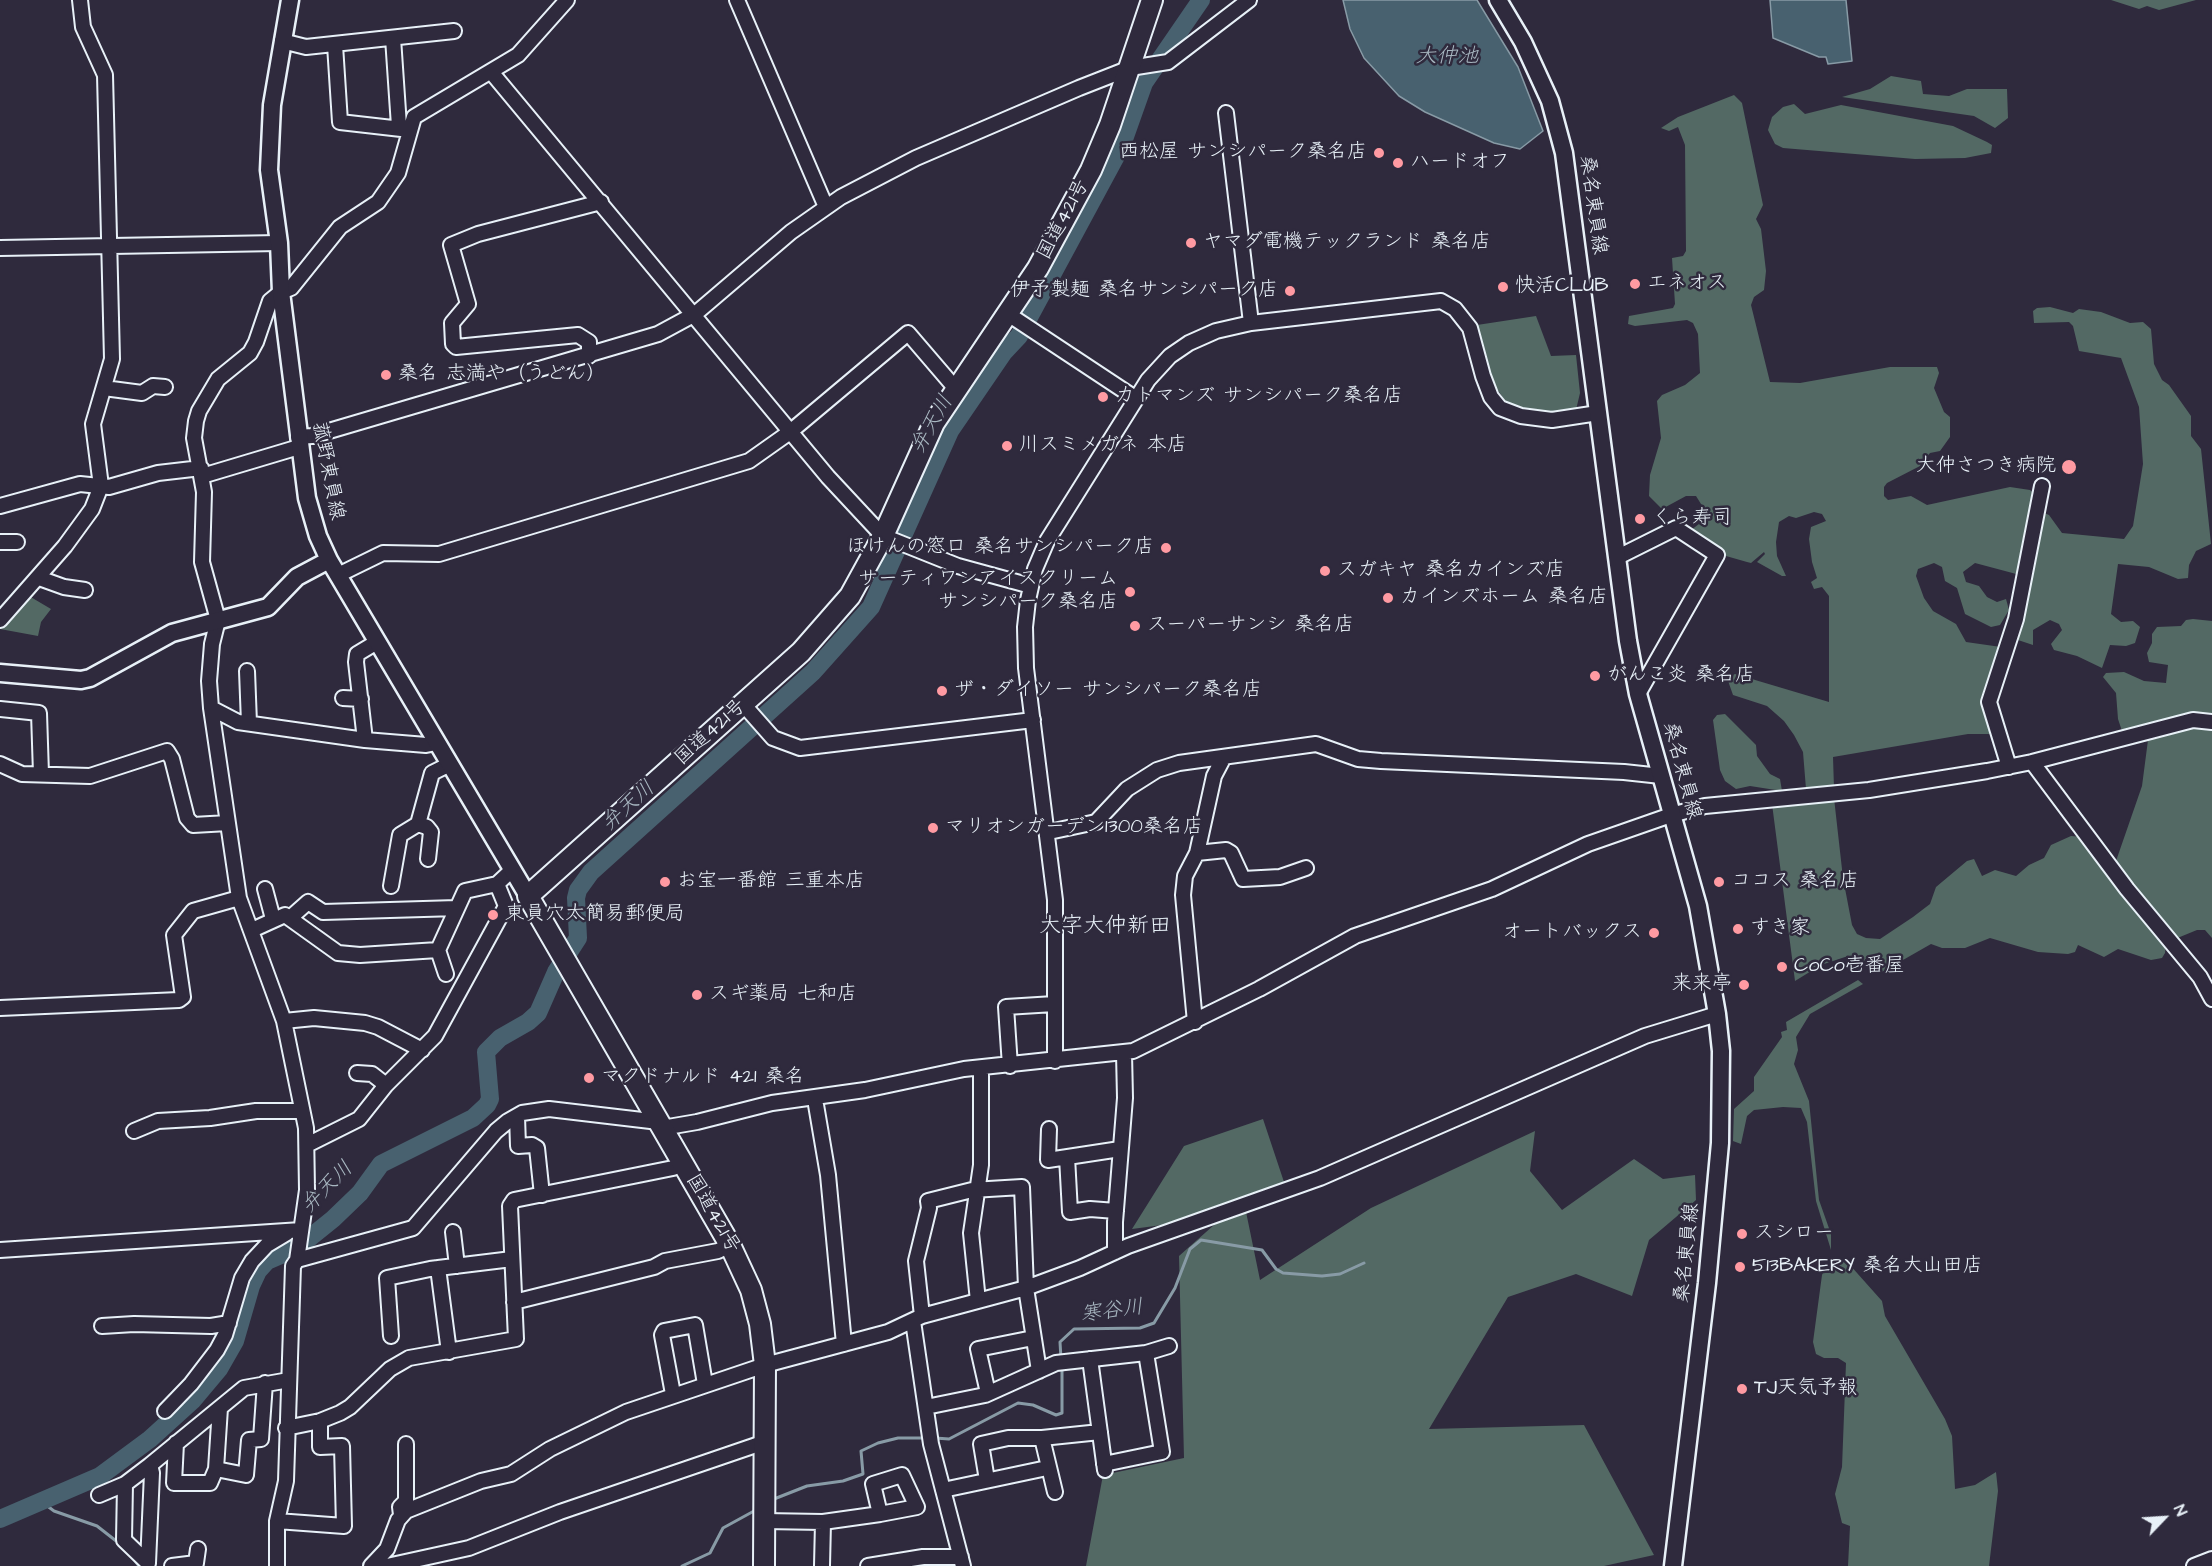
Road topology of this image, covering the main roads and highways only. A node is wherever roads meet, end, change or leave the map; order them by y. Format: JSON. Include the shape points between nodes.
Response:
{"nodes":[{"id":1,"x":290,"y":0,"type":"edge"},
{"id":2,"x":1152,"y":0,"type":"edge"},
{"id":3,"x":1498,"y":0,"type":"edge"},
{"id":4,"x":329,"y":560,"type":"junction"},
{"id":5,"x":0,"y":673,"type":"edge"},
{"id":6,"x":528,"y":896,"type":"junction"},
{"id":7,"x":764,"y":1566,"type":"edge"},
{"id":8,"x":1673,"y":1566,"type":"edge"}],
"edges":[{"from":1,"to":4,"type":"main road","name":"菰野東員線","via":[[272,105],[270,170],[279,243],[280,292],[307,498]]},
{"from":2,"to":6,"type":"highway","name":"国道421号","via":[[1137,67],[1085,181],[1012,316],[934,423],[887,538],[850,596],[748,709]]},
{"from":3,"to":8,"type":"main road","name":"桑名東員線","via":[[1523,42],[1550,101],[1564,153],[1638,694],[1698,906],[1717,1014],[1721,1051],[1720,1143]]},
{"from":4,"to":5,"type":"main road","via":[[297,577],[268,607],[172,633],[90,678]]},
{"from":4,"to":6,"type":"main road","name":"菰野東員線"},
{"from":6,"to":7,"type":"highway","name":"国道421号","via":[[743,1270],[756,1307],[765,1365]]}]}
